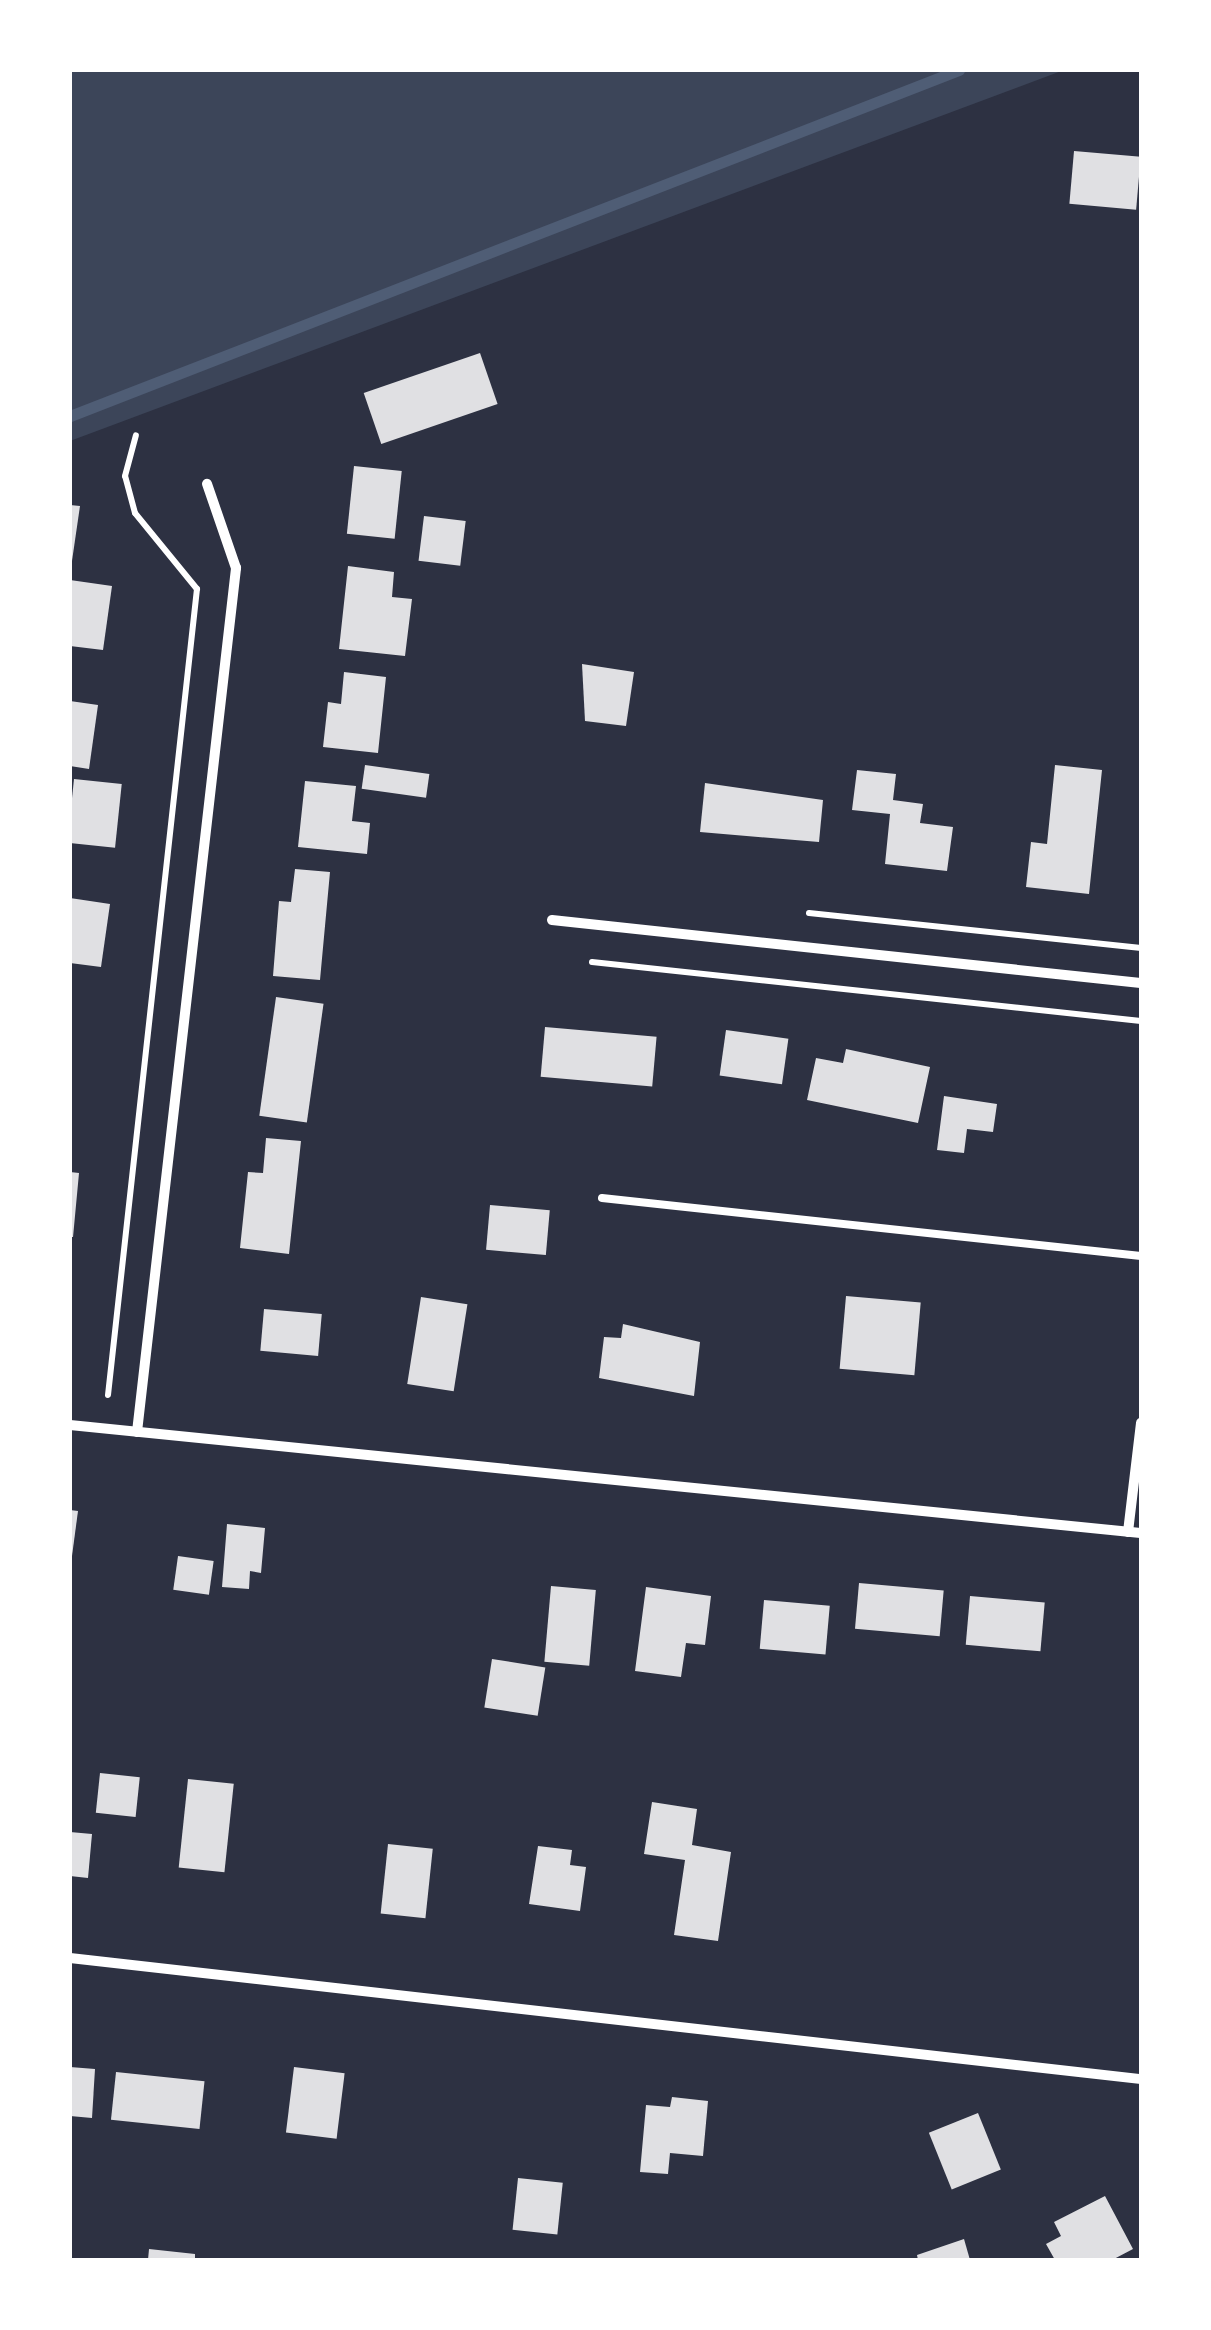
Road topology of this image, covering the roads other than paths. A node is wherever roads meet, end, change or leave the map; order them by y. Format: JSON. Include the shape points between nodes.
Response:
{"nodes":[{"id":1,"x":207,"y":484,"type":"dead end"},
{"id":2,"x":552,"y":920,"type":"dead end"},
{"id":3,"x":1141,"y":983,"type":"edge"},
{"id":4,"x":602,"y":1198,"type":"dead end"},
{"id":5,"x":1141,"y":1256,"type":"edge"},
{"id":6,"x":1141,"y":1423,"type":"edge"},
{"id":7,"x":70,"y":1425,"type":"edge"},
{"id":8,"x":137,"y":1432,"type":"junction"},
{"id":9,"x":1135,"y":1532,"type":"edge"},
{"id":10,"x":70,"y":1958,"type":"edge"},
{"id":11,"x":1141,"y":2080,"type":"edge"}],
"edges":[{"from":1,"to":8,"type":"street","via":[[236,568]]},
{"from":2,"to":3,"type":"street"},
{"from":4,"to":5,"type":"lane"},
{"from":6,"to":9,"type":"street"},
{"from":7,"to":8,"type":"street"},
{"from":8,"to":9,"type":"street"},
{"from":10,"to":11,"type":"street"}]}
